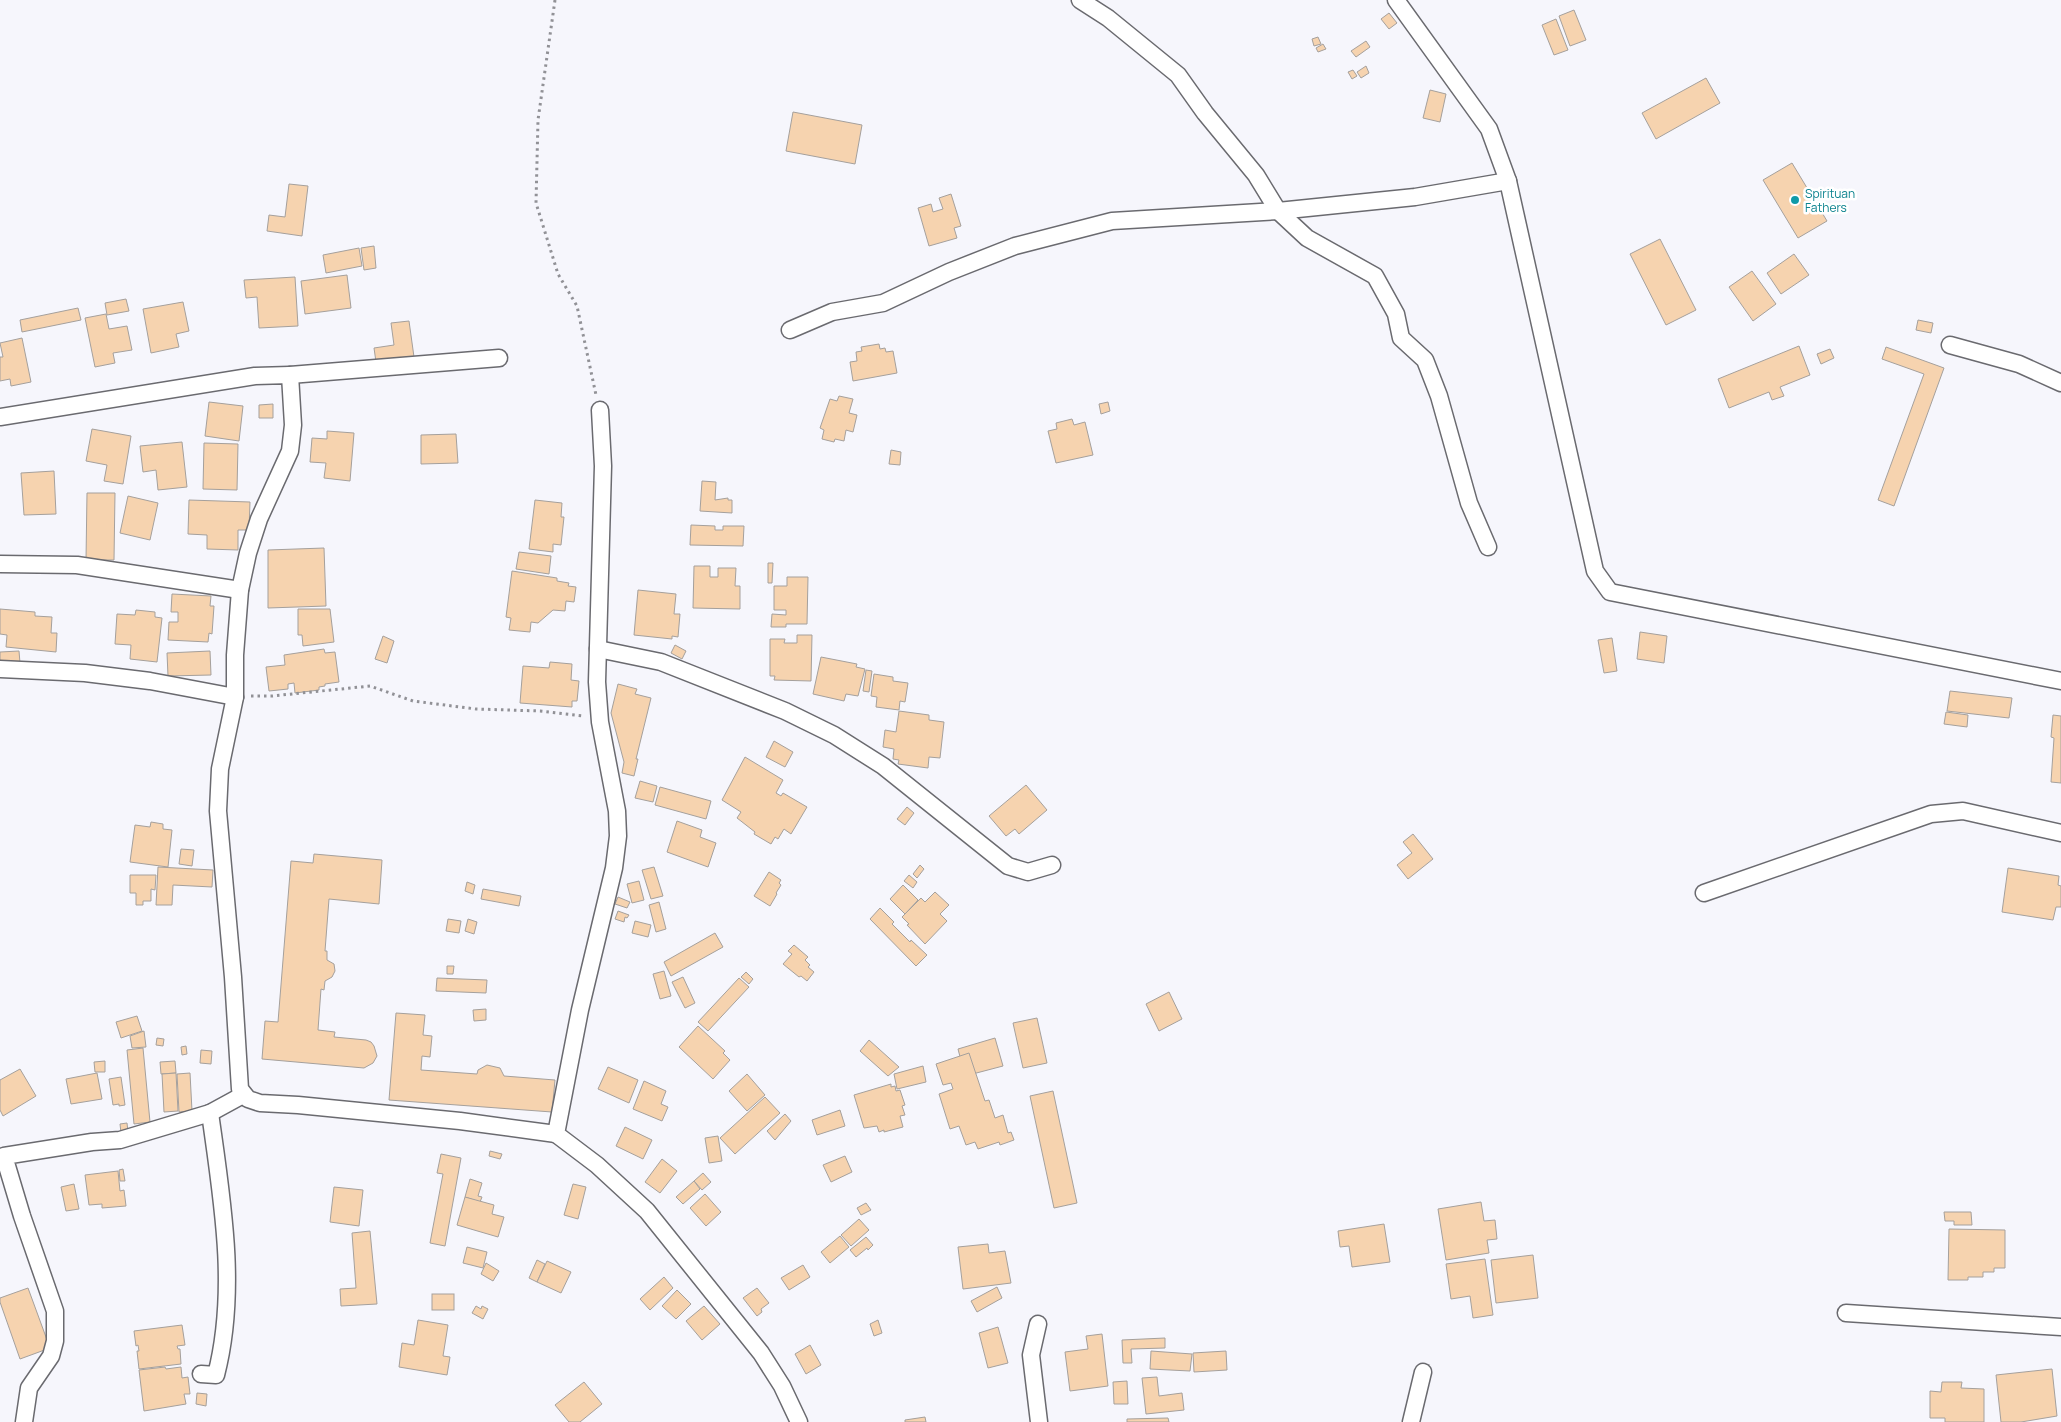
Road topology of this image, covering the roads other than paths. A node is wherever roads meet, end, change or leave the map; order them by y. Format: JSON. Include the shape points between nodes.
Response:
{"nodes":[{"id":1,"x":1080,"y":0,"type":"edge"},
{"id":2,"x":1396,"y":0,"type":"edge"},
{"id":3,"x":1508,"y":181,"type":"junction"},
{"id":4,"x":1278,"y":211,"type":"junction"},
{"id":5,"x":790,"y":330,"type":"dead end"},
{"id":6,"x":1950,"y":345,"type":"dead end"},
{"id":7,"x":499,"y":358,"type":"dead end"},
{"id":8,"x":290,"y":375,"type":"junction"},
{"id":9,"x":2061,"y":383,"type":"edge"},
{"id":10,"x":600,"y":410,"type":"road end"},
{"id":11,"x":0,"y":417,"type":"edge"},
{"id":12,"x":1488,"y":547,"type":"dead end"},
{"id":13,"x":0,"y":564,"type":"edge"},
{"id":14,"x":240,"y":590,"type":"junction"},
{"id":15,"x":598,"y":650,"type":"junction"},
{"id":16,"x":0,"y":669,"type":"edge"},
{"id":17,"x":2061,"y":681,"type":"edge"},
{"id":18,"x":236,"y":697,"type":"junction"},
{"id":19,"x":2061,"y":832,"type":"edge"},
{"id":20,"x":1052,"y":865,"type":"dead end"},
{"id":21,"x":1704,"y":892,"type":"dead end"},
{"id":22,"x":243,"y":1095,"type":"junction"},
{"id":23,"x":210,"y":1114,"type":"junction"},
{"id":24,"x":556,"y":1134,"type":"junction"},
{"id":25,"x":2,"y":1156,"type":"edge"},
{"id":26,"x":1846,"y":1313,"type":"dead end"},
{"id":27,"x":1038,"y":1324,"type":"dead end"},
{"id":28,"x":2061,"y":1327,"type":"edge"},
{"id":29,"x":1423,"y":1372,"type":"dead end"},
{"id":30,"x":201,"y":1374,"type":"dead end"},
{"id":31,"x":24,"y":1422,"type":"edge"},
{"id":32,"x":799,"y":1422,"type":"edge"},
{"id":33,"x":1039,"y":1422,"type":"edge"},
{"id":34,"x":1411,"y":1422,"type":"edge"}],
"edges":[{"from":1,"to":4,"type":"street","via":[[1108,18],[1178,75],[1256,175]]},
{"from":2,"to":3,"type":"street","via":[[1489,129]]},
{"from":3,"to":4,"type":"street","via":[[1415,197]]},
{"from":3,"to":17,"type":"street","via":[[1595,571],[1610,592]]},
{"from":4,"to":5,"type":"street","via":[[1112,220],[1015,246],[883,303],[832,312]]},
{"from":4,"to":12,"type":"street","via":[[1307,238],[1375,276],[1396,314],[1401,338],[1425,360],[1439,396],[1469,504]]},
{"from":6,"to":9,"type":"street","via":[[2019,364]]},
{"from":7,"to":8,"type":"street"},
{"from":8,"to":11,"type":"street","via":[[255,376]]},
{"from":8,"to":14,"type":"street","via":[[293,425],[290,451],[259,519]]},
{"from":10,"to":15,"type":"street","via":[[603,466]]},
{"from":13,"to":14,"type":"street","via":[[77,566]]},
{"from":14,"to":18,"type":"street","via":[[235,655]]},
{"from":15,"to":20,"type":"street","via":[[661,662],[785,710],[834,735],[883,766],[1008,866],[1028,872]]},
{"from":15,"to":24,"type":"street","via":[[600,722],[617,811],[618,836]]},
{"from":16,"to":18,"type":"street","via":[[85,672]]},
{"from":18,"to":22,"type":"street","via":[[220,769],[218,811],[238,1075]]},
{"from":19,"to":21,"type":"street","via":[[1963,811],[1932,814]]},
{"from":22,"to":23,"type":"street"},
{"from":22,"to":24,"type":"street","via":[[260,1103],[460,1121]]},
{"from":23,"to":25,"type":"street","via":[[120,1140]]},
{"from":23,"to":30,"type":"street","via":[[219,1181],[227,1304],[216,1375]]},
{"from":24,"to":32,"type":"street","via":[[597,1165],[647,1211],[761,1352]]},
{"from":25,"to":31,"type":"street","via":[[55,1311],[55,1341],[51,1356],[29,1388]]},
{"from":26,"to":28,"type":"street"},
{"from":27,"to":33,"type":"street","via":[[1032,1355]]},
{"from":29,"to":34,"type":"street"}]}
